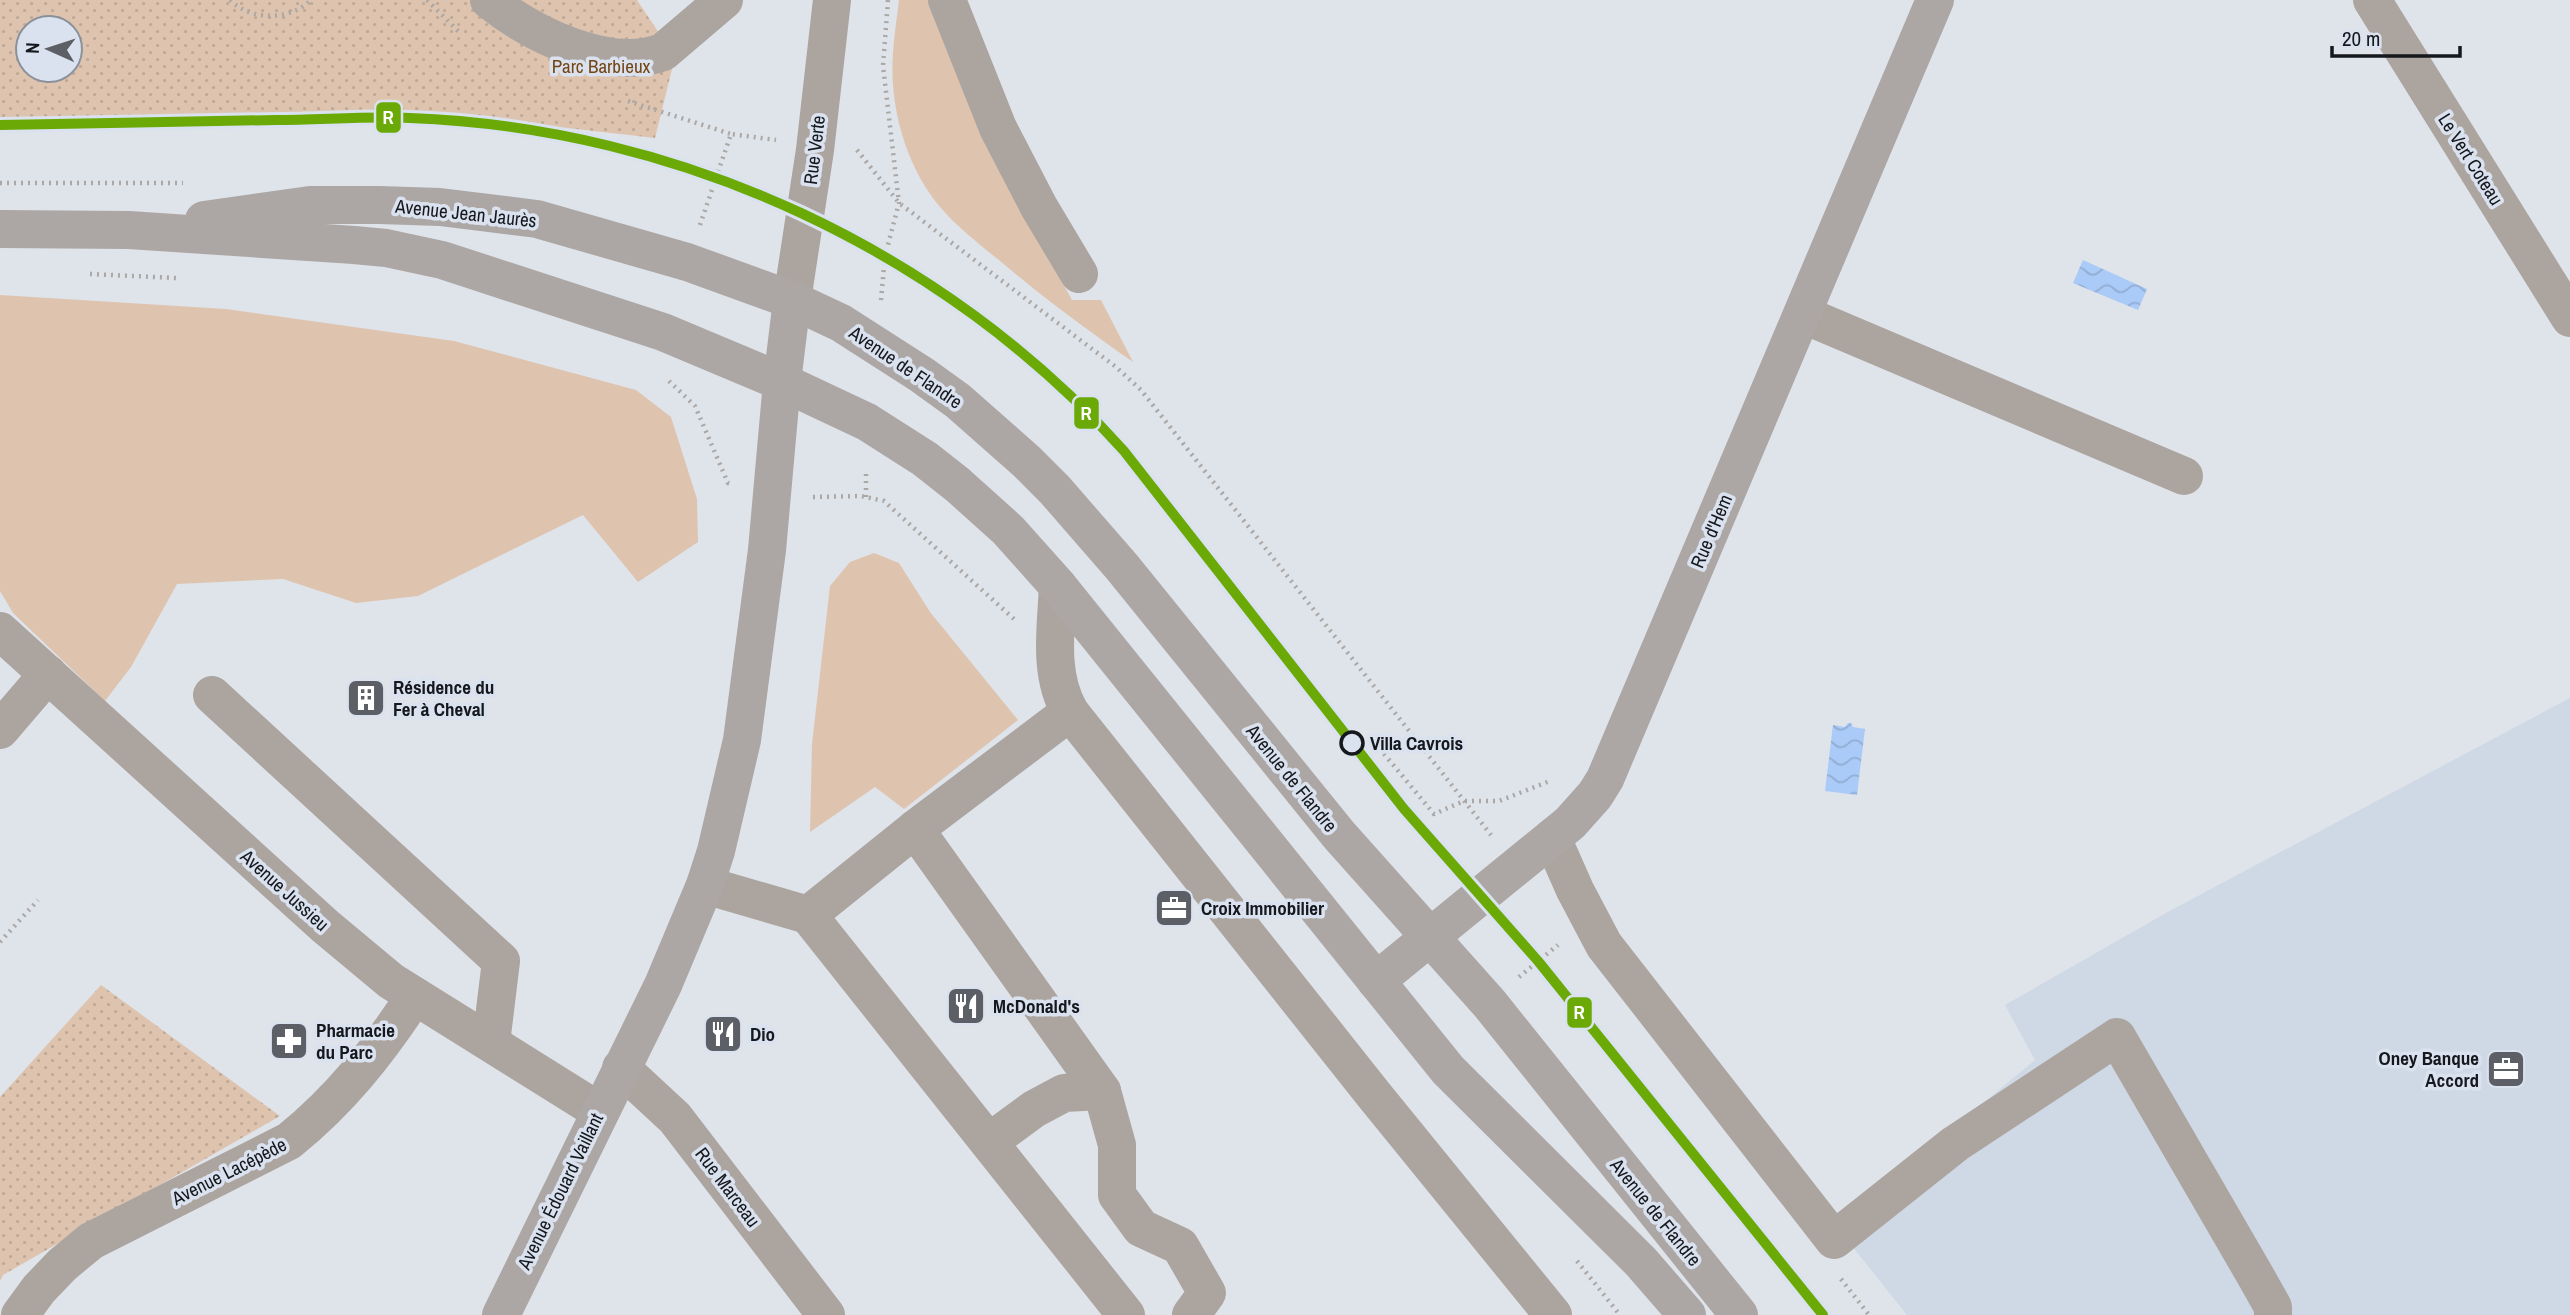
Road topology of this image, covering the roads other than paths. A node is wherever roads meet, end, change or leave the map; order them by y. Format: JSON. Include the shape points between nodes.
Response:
{"nodes":[{"id":1,"x":489,"y":0,"type":"edge"},
{"id":2,"x":724,"y":0,"type":"edge"},
{"id":3,"x":832,"y":0,"type":"edge"},
{"id":4,"x":947,"y":0,"type":"edge"},
{"id":5,"x":1935,"y":0,"type":"edge"},
{"id":6,"x":2372,"y":0,"type":"edge"},
{"id":7,"x":0,"y":229,"type":"edge"},
{"id":8,"x":130,"y":230,"type":"junction"},
{"id":9,"x":1079,"y":274,"type":"dead end"},
{"id":10,"x":792,"y":300,"type":"junction"},
{"id":11,"x":1804,"y":315,"type":"junction"},
{"id":12,"x":2570,"y":318,"type":"edge"},
{"id":13,"x":782,"y":382,"type":"junction"},
{"id":14,"x":2184,"y":476,"type":"dead end"},
{"id":15,"x":1103,"y":545,"type":"junction"},
{"id":16,"x":1058,"y":586,"type":"junction"},
{"id":17,"x":0,"y":631,"type":"edge"},
{"id":18,"x":48,"y":674,"type":"junction"},
{"id":19,"x":212,"y":695,"type":"dead end"},
{"id":20,"x":1070,"y":712,"type":"junction"},
{"id":21,"x":0,"y":730,"type":"edge"},
{"id":22,"x":915,"y":829,"type":"junction"},
{"id":23,"x":1552,"y":838,"type":"junction"},
{"id":24,"x":705,"y":885,"type":"junction"},
{"id":25,"x":808,"y":915,"type":"junction"},
{"id":26,"x":1429,"y":937,"type":"junction"},
{"id":27,"x":1376,"y":981,"type":"junction"},
{"id":28,"x":414,"y":997,"type":"junction"},
{"id":29,"x":491,"y":1043,"type":"junction"},
{"id":30,"x":621,"y":1068,"type":"junction"},
{"id":31,"x":1102,"y":1091,"type":"junction"},
{"id":32,"x":600,"y":1111,"type":"junction"},
{"id":33,"x":989,"y":1142,"type":"junction"},
{"id":34,"x":1543,"y":1312,"type":"edge"},
{"id":35,"x":20,"y":1315,"type":"edge"},
{"id":36,"x":501,"y":1315,"type":"edge"},
{"id":37,"x":825,"y":1315,"type":"edge"},
{"id":38,"x":1126,"y":1315,"type":"edge"},
{"id":39,"x":1191,"y":1315,"type":"edge"},
{"id":40,"x":1687,"y":1315,"type":"edge"},
{"id":41,"x":1739,"y":1315,"type":"edge"},
{"id":42,"x":2273,"y":1315,"type":"edge"}],
"edges":[{"from":1,"to":2,"type":"street","via":[[543,33],[596,54],[633,59],[663,52]]},
{"from":3,"to":10,"type":"street","name":"Rue Verte"},
{"from":4,"to":9,"type":"street","via":[[998,128]]},
{"from":5,"to":11,"type":"main road","name":"Rue d'Hem"},
{"from":6,"to":12,"type":"street","name":"Le Vert Coteau"},
{"from":7,"to":8,"type":"main road","name":"Avenue Jean Jaurès"},
{"from":8,"to":10,"type":"main road","name":"Avenue Jean Jaurès","via":[[310,205],[414,205],[506,213],[687,262]]},
{"from":8,"to":13,"type":"main road","name":"Avenue Jean Jaurès","via":[[386,248],[442,260],[640,323]]},
{"from":10,"to":13,"type":"main road","name":"Avenue Édouard Vaillant"},
{"from":10,"to":15,"type":"main road","name":"Avenue de Flandre","via":[[841,323],[958,401],[1026,461]]},
{"from":11,"to":14,"type":"street"},
{"from":11,"to":23,"type":"main road","name":"Rue d'Hem","via":[[1615,761],[1595,795]]},
{"from":13,"to":16,"type":"main road","via":[[867,422],[925,459],[982,505]]},
{"from":13,"to":24,"type":"main road","name":"Avenue Édouard Vaillant","via":[[742,740]]},
{"from":15,"to":16,"type":"main road"},
{"from":15,"to":26,"type":"main road","name":"Avenue de Flandre","via":[[1339,835]]},
{"from":16,"to":20,"type":"street","via":[[1055,656],[1060,692]]},
{"from":16,"to":27,"type":"main road"},
{"from":17,"to":18,"type":"street","name":"Avenue Jussieu"},
{"from":18,"to":21,"type":"street"},
{"from":18,"to":28,"type":"street","name":"Avenue Jussieu","via":[[325,926]]},
{"from":19,"to":29,"type":"street","via":[[501,961]]},
{"from":20,"to":22,"type":"street"},
{"from":20,"to":34,"type":"street"},
{"from":22,"to":25,"type":"street"},
{"from":22,"to":31,"type":"street"},
{"from":23,"to":26,"type":"main road","name":"Rue d'Hem"},
{"from":23,"to":42,"type":"street","via":[[1604,944],[1834,1240],[1955,1144],[2117,1037],[2273,1307]]},
{"from":24,"to":25,"type":"street"},
{"from":24,"to":30,"type":"main road","name":"Avenue Édouard Vaillant","via":[[663,985]]},
{"from":25,"to":33,"type":"street"},
{"from":26,"to":27,"type":"main road","name":"Rue d'Hem"},
{"from":26,"to":41,"type":"main road","name":"Avenue de Flandre","via":[[1489,1003]]},
{"from":27,"to":40,"type":"main road","via":[[1448,1070],[1641,1262]]},
{"from":28,"to":29,"type":"street","name":"Avenue Jussieu"},
{"from":28,"to":35,"type":"street","name":"Avenue Lacépède","via":[[363,1069],[311,1124],[289,1141],[91,1241],[62,1265]]},
{"from":29,"to":32,"type":"street","name":"Avenue Jussieu"},
{"from":30,"to":32,"type":"main road","name":"Avenue Édouard Vaillant"},
{"from":30,"to":37,"type":"street","name":"Rue Marceau","via":[[676,1118]]},
{"from":31,"to":33,"type":"street","via":[[1064,1093]]},
{"from":31,"to":39,"type":"street","via":[[1117,1145],[1117,1195],[1141,1228],[1180,1246],[1206,1293]]},
{"from":32,"to":36,"type":"main road","name":"Avenue Édouard Vaillant"},
{"from":33,"to":38,"type":"street"}]}
